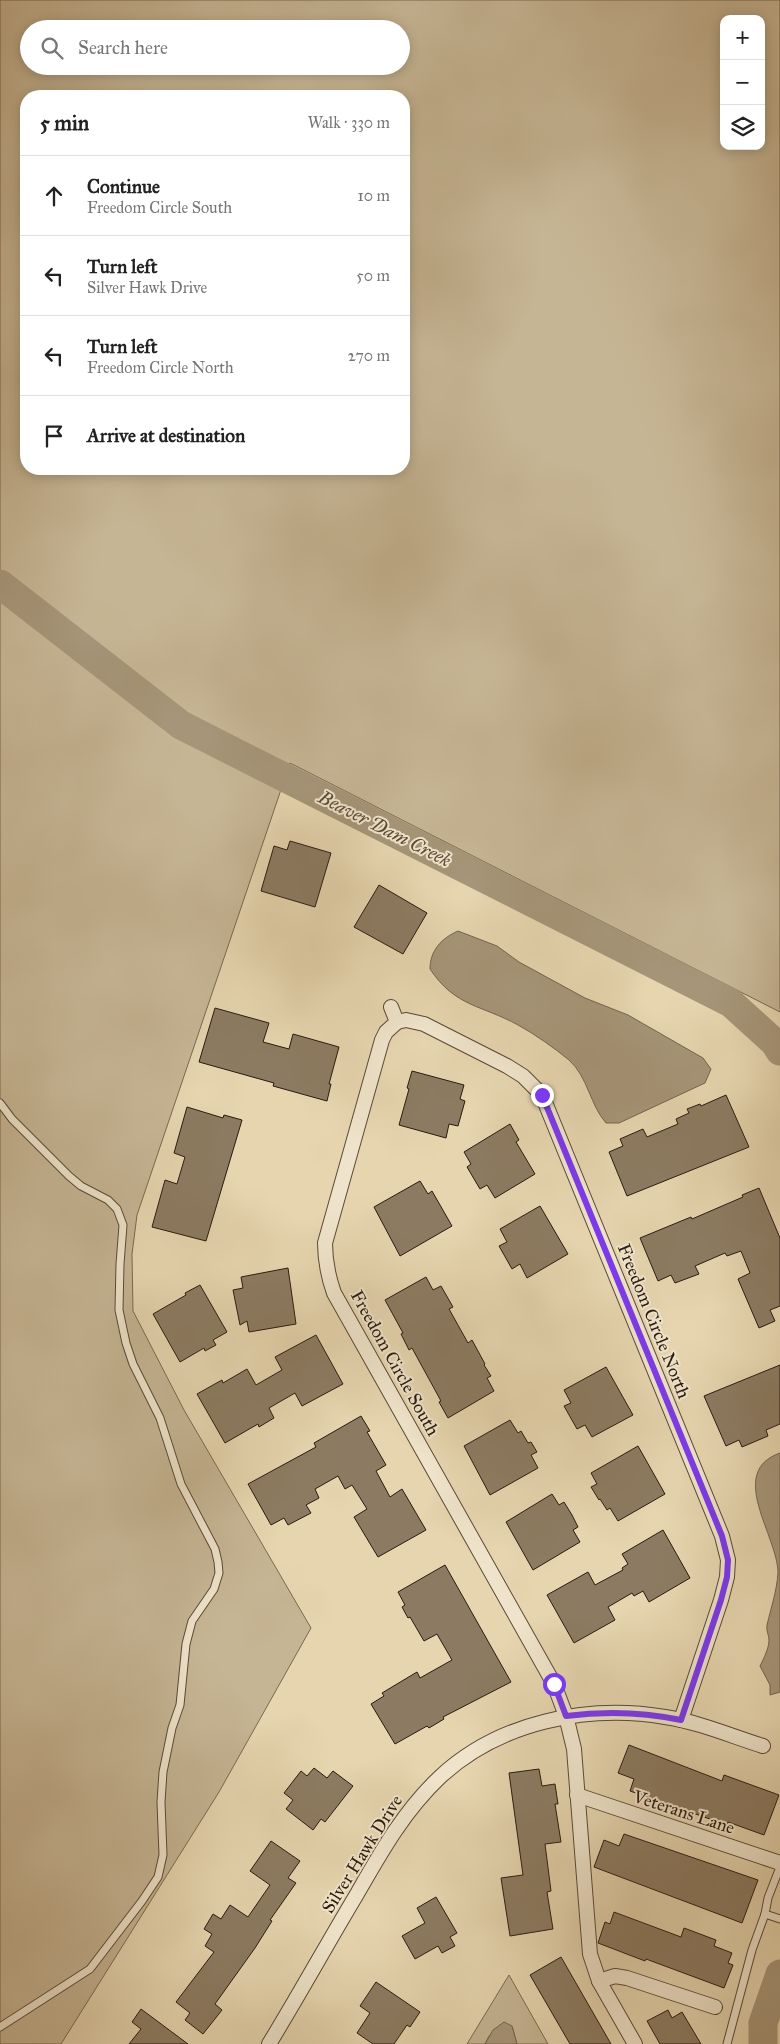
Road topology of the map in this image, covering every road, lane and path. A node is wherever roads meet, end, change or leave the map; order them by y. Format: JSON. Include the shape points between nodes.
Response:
{"nodes":[{"id":1,"x":391,"y":1007,"type":"dead end"},
{"id":2,"x":397,"y":1022,"type":"junction"},
{"id":3,"x":0,"y":1103,"type":"edge"},
{"id":4,"x":566,"y":1716,"type":"junction"},
{"id":5,"x":681,"y":1720,"type":"junction"},
{"id":6,"x":763,"y":1746,"type":"dead end"},
{"id":7,"x":577,"y":1796,"type":"junction"},
{"id":8,"x":780,"y":1865,"type":"edge"},
{"id":9,"x":765,"y":1914,"type":"junction"},
{"id":10,"x":778,"y":1918,"type":"edge"},
{"id":11,"x":599,"y":1980,"type":"junction"},
{"id":12,"x":715,"y":2007,"type":"dead end"},
{"id":13,"x":0,"y":2027,"type":"edge"},
{"id":14,"x":269,"y":2044,"type":"edge"},
{"id":15,"x":635,"y":2044,"type":"edge"},
{"id":16,"x":727,"y":2044,"type":"edge"}],
"edges":[{"from":1,"to":2,"type":"street"},
{"from":2,"to":4,"type":"street","name":"Freedom Circle South","via":[[387,1030],[382,1040],[325,1243],[328,1275],[334,1293],[554,1684]]},
{"from":2,"to":5,"type":"street","name":"Freedom Circle North","via":[[406,1020],[424,1024],[507,1066],[523,1076],[542,1095],[722,1536],[728,1560],[727,1577]]},
{"from":3,"to":13,"type":"lane","via":[[69,1176],[117,1209],[123,1225],[119,1310],[126,1343],[160,1418],[181,1484],[215,1549],[219,1573],[214,1589],[192,1621],[186,1644],[180,1705],[163,1772],[164,1855],[158,1876],[90,1969]]},
{"from":4,"to":5,"type":"street","name":"Silver Hawk Drive","via":[[612,1712]]},
{"from":4,"to":7,"type":"street","via":[[574,1749]]},
{"from":4,"to":14,"type":"street","name":"Silver Hawk Drive","via":[[531,1726],[480,1748],[448,1770],[416,1802],[388,1841]]},
{"from":5,"to":6,"type":"street","name":"Silver Hawk Drive"},
{"from":7,"to":8,"type":"street","name":"Veterans Lane"},
{"from":7,"to":11,"type":"street","via":[[590,1954]]},
{"from":8,"to":9,"type":"lane"},
{"from":9,"to":10,"type":"lane"},
{"from":9,"to":16,"type":"lane"},
{"from":11,"to":12,"type":"street","via":[[614,1976],[627,1978]]},
{"from":11,"to":15,"type":"street"}]}
